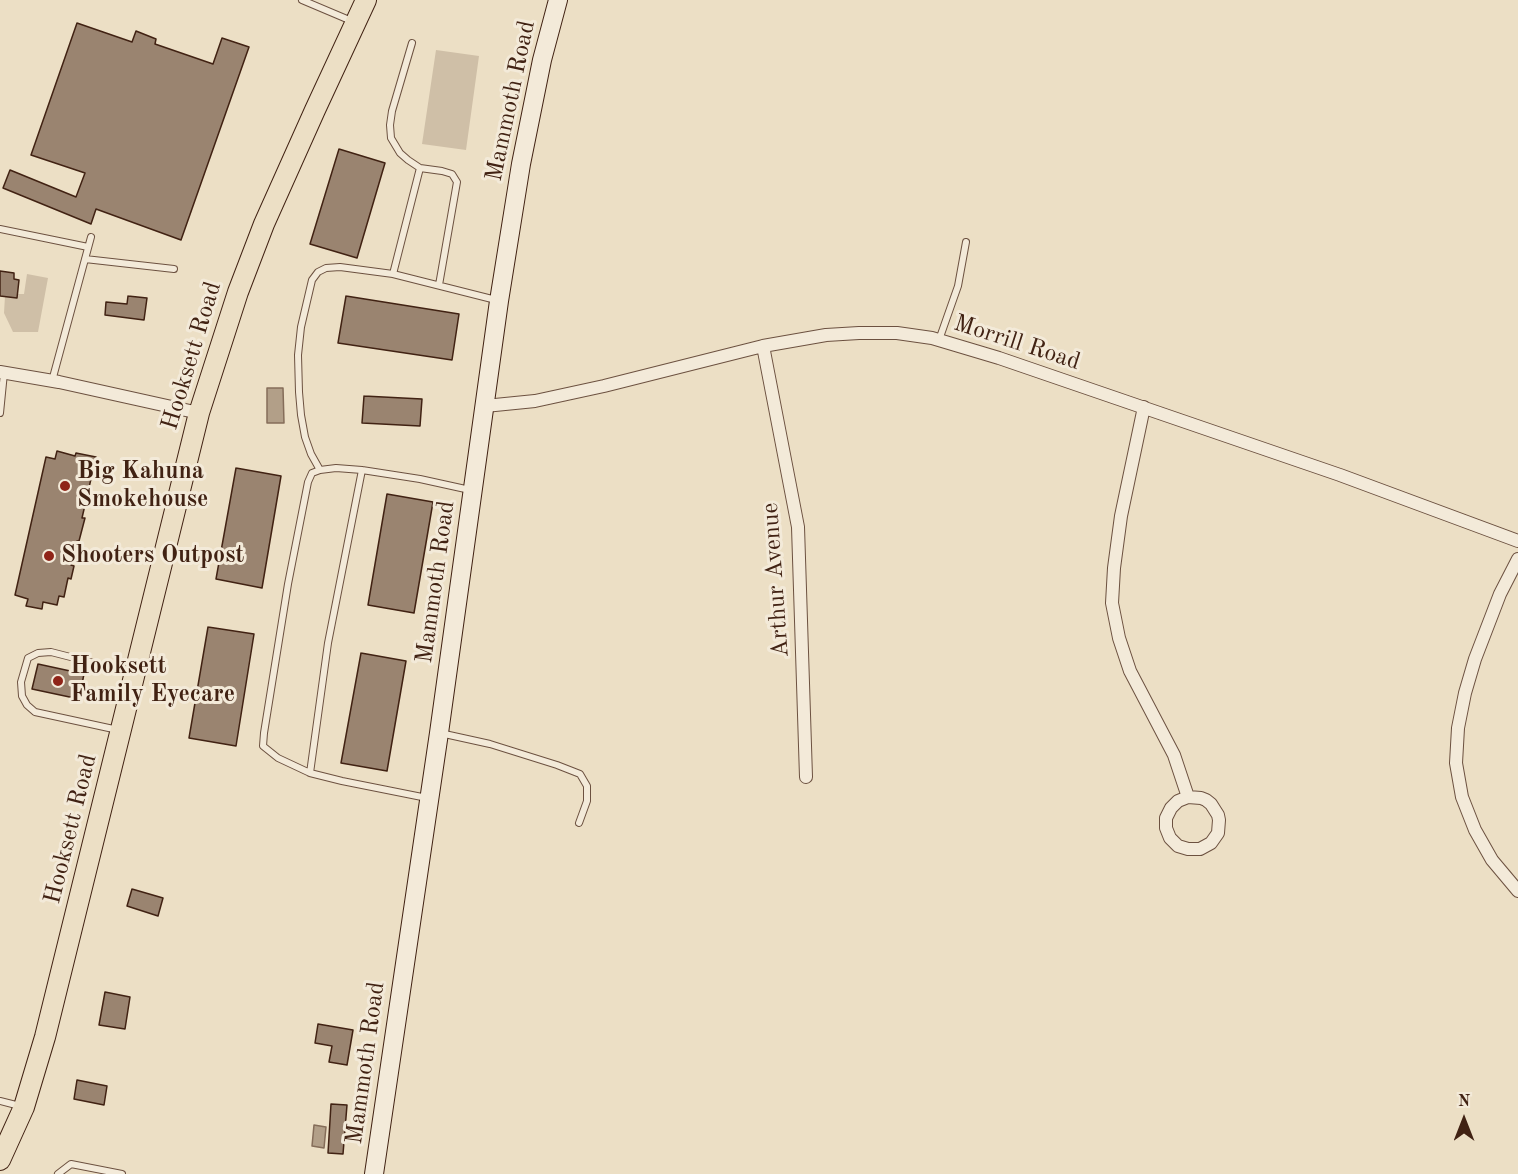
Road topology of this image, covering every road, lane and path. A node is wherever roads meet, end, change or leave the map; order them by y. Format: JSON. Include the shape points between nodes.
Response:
{"nodes":[{"id":1,"x":302,"y":0,"type":"edge"},
{"id":2,"x":366,"y":0,"type":"edge"},
{"id":3,"x":558,"y":0,"type":"edge"},
{"id":4,"x":356,"y":22,"type":"junction"},
{"id":5,"x":412,"y":43,"type":"dead end"},
{"id":6,"x":420,"y":168,"type":"junction"},
{"id":7,"x":0,"y":229,"type":"edge"},
{"id":8,"x":91,"y":237,"type":"dead end"},
{"id":9,"x":966,"y":242,"type":"dead end"},
{"id":10,"x":88,"y":247,"type":"junction"},
{"id":11,"x":85,"y":259,"type":"junction"},
{"id":12,"x":174,"y":269,"type":"dead end"},
{"id":13,"x":393,"y":274,"type":"junction"},
{"id":14,"x":439,"y":285,"type":"junction"},
{"id":15,"x":499,"y":301,"type":"junction"},
{"id":16,"x":939,"y":340,"type":"junction"},
{"id":17,"x":763,"y":346,"type":"junction"},
{"id":18,"x":2,"y":372,"type":"edge"},
{"id":19,"x":52,"y":381,"type":"junction"},
{"id":20,"x":486,"y":406,"type":"junction"},
{"id":21,"x":1144,"y":407,"type":"junction"},
{"id":22,"x":199,"y":413,"type":"junction"},
{"id":23,"x":0,"y":414,"type":"edge"},
{"id":24,"x":320,"y":470,"type":"junction"},
{"id":25,"x":362,"y":470,"type":"junction"},
{"id":26,"x":474,"y":490,"type":"junction"},
{"id":27,"x":1518,"y":541,"type":"edge"},
{"id":28,"x":1518,"y":559,"type":"edge"},
{"id":29,"x":136,"y":674,"type":"junction"},
{"id":30,"x":122,"y":731,"type":"junction"},
{"id":31,"x":439,"y":733,"type":"junction"},
{"id":32,"x":310,"y":772,"type":"junction"},
{"id":33,"x":806,"y":777,"type":"dead end"},
{"id":34,"x":1188,"y":797,"type":"junction"},
{"id":35,"x":430,"y":799,"type":"junction"},
{"id":36,"x":579,"y":823,"type":"dead end"},
{"id":37,"x":1518,"y":891,"type":"edge"},
{"id":38,"x":0,"y":1101,"type":"edge"},
{"id":39,"x":24,"y":1107,"type":"junction"},
{"id":40,"x":0,"y":1160,"type":"edge"},
{"id":41,"x":58,"y":1174,"type":"edge"},
{"id":42,"x":122,"y":1174,"type":"edge"},
{"id":43,"x":374,"y":1174,"type":"edge"}],
"edges":[{"from":1,"to":4,"type":"lane"},
{"from":2,"to":4,"type":"main road","name":"Hooksett Road"},
{"from":3,"to":15,"type":"main road","name":"Mammoth Road","via":[[523,153]]},
{"from":4,"to":22,"type":"main road","name":"Hooksett Road","via":[[264,225]]},
{"from":5,"to":6,"type":"lane","via":[[390,125],[391,138],[400,153]]},
{"from":6,"to":13,"type":"lane"},
{"from":6,"to":14,"type":"lane","via":[[452,174],[457,182]]},
{"from":7,"to":10,"type":"lane"},
{"from":8,"to":10,"type":"lane"},
{"from":9,"to":16,"type":"lane","via":[[955,296]]},
{"from":10,"to":11,"type":"lane"},
{"from":11,"to":12,"type":"lane"},
{"from":11,"to":19,"type":"lane"},
{"from":13,"to":14,"type":"lane"},
{"from":13,"to":24,"type":"lane","via":[[326,268],[312,280],[301,327],[299,392],[305,437]]},
{"from":14,"to":15,"type":"lane"},
{"from":15,"to":20,"type":"main road","name":"Mammoth Road"},
{"from":16,"to":17,"type":"street","name":"Morrill Road","via":[[897,333],[859,333]]},
{"from":16,"to":21,"type":"street","name":"Morrill Road"},
{"from":17,"to":20,"type":"street","name":"Morrill Road","via":[[593,389]]},
{"from":17,"to":33,"type":"street","name":"Arthur Avenue","via":[[798,527]]},
{"from":18,"to":19,"type":"street"},
{"from":18,"to":23,"type":"lane"},
{"from":19,"to":22,"type":"street"},
{"from":20,"to":26,"type":"main road","name":"Mammoth Road"},
{"from":21,"to":27,"type":"street","name":"Morrill Road"},
{"from":21,"to":34,"type":"street","via":[[1121,516],[1112,603],[1130,671],[1174,755]]},
{"from":22,"to":29,"type":"main road","name":"Hooksett Road"},
{"from":24,"to":25,"type":"lane"},
{"from":24,"to":32,"type":"lane","via":[[312,473],[308,482],[263,746],[278,758]]},
{"from":25,"to":26,"type":"lane"},
{"from":25,"to":32,"type":"lane","via":[[328,643]]},
{"from":26,"to":31,"type":"main road","name":"Mammoth Road"},
{"from":28,"to":37,"type":"street","via":[[1500,594],[1468,682],[1458,728],[1456,763],[1462,797],[1474,830]]},
{"from":29,"to":30,"type":"main road","name":"Hooksett Road"},
{"from":29,"to":30,"type":"lane","via":[[51,652],[28,658],[21,682],[22,696],[35,712]]},
{"from":30,"to":39,"type":"main road","name":"Hooksett Road"},
{"from":31,"to":35,"type":"main road","name":"Mammoth Road"},
{"from":31,"to":36,"type":"lane","via":[[490,744],[580,774],[587,786],[587,801]]},
{"from":32,"to":35,"type":"lane"},
{"from":34,"to":34,"type":"street","via":[[1206,800],[1219,820],[1218,833],[1200,849],[1183,848],[1168,833],[1168,813],[1174,804]]},
{"from":35,"to":43,"type":"main road","name":"Mammoth Road"},
{"from":38,"to":39,"type":"lane"},
{"from":39,"to":40,"type":"main road","name":"Hooksett Road"},
{"from":41,"to":42,"type":"lane","via":[[71,1164]]}]}
